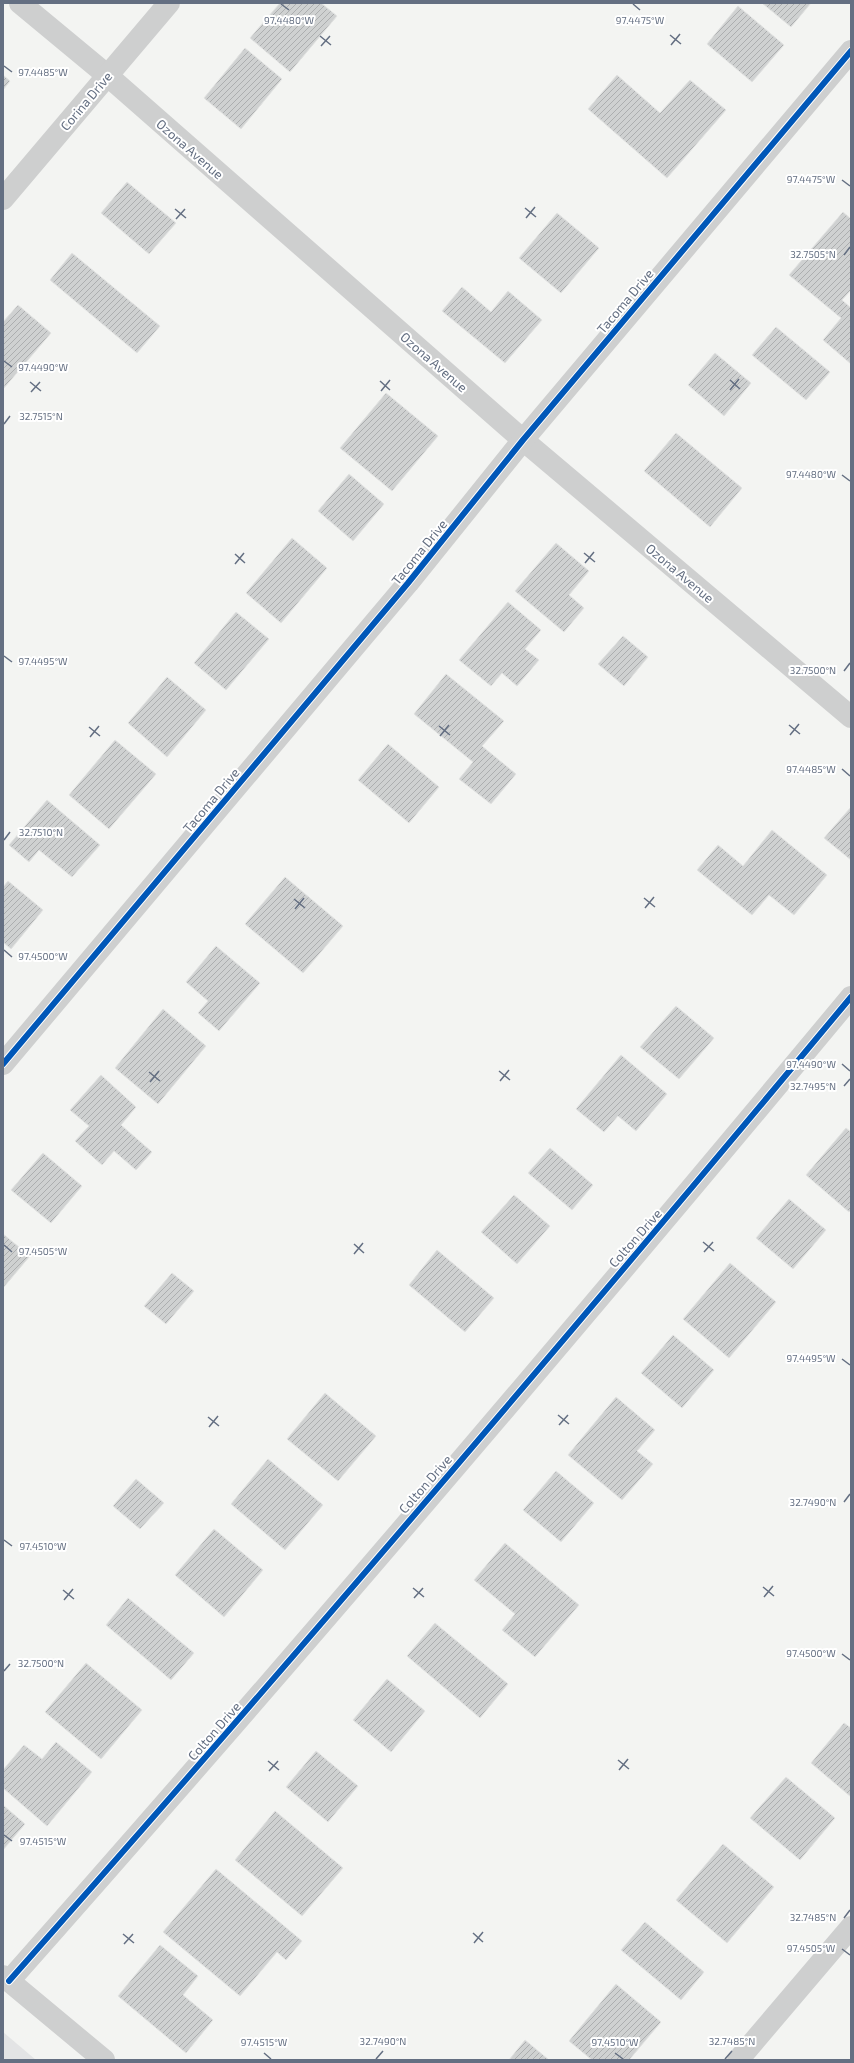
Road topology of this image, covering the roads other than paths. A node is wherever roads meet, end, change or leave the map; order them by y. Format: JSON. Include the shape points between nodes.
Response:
{"nodes":[{"id":1,"x":20,"y":3,"type":"edge"},
{"id":2,"x":169,"y":3,"type":"edge"},
{"id":3,"x":851,"y":51,"type":"edge"},
{"id":4,"x":108,"y":76,"type":"junction"},
{"id":5,"x":3,"y":199,"type":"edge"},
{"id":6,"x":523,"y":440,"type":"junction"},
{"id":7,"x":851,"y":717,"type":"edge"},
{"id":8,"x":851,"y":997,"type":"edge"},
{"id":9,"x":3,"y":1064,"type":"edge"},
{"id":10,"x":851,"y":1927,"type":"edge"},
{"id":11,"x":6,"y":1978,"type":"edge"},
{"id":12,"x":104,"y":2060,"type":"edge"},
{"id":13,"x":738,"y":2060,"type":"edge"}],
"edges":[{"from":1,"to":4,"type":"street","name":"Ozona Avenue"},
{"from":2,"to":4,"type":"street","name":"Corina Drive"},
{"from":3,"to":6,"type":"street","name":"Tacoma Drive"},
{"from":4,"to":5,"type":"street","name":"Corina Drive"},
{"from":4,"to":6,"type":"street","name":"Ozona Avenue"},
{"from":6,"to":7,"type":"street","name":"Ozona Avenue"},
{"from":6,"to":9,"type":"street","name":"Tacoma Drive","via":[[408,583]]},
{"from":8,"to":11,"type":"street","name":"Colton Drive","via":[[675,1208],[186,1781]]},
{"from":10,"to":13,"type":"street"},
{"from":11,"to":12,"type":"street"}]}
